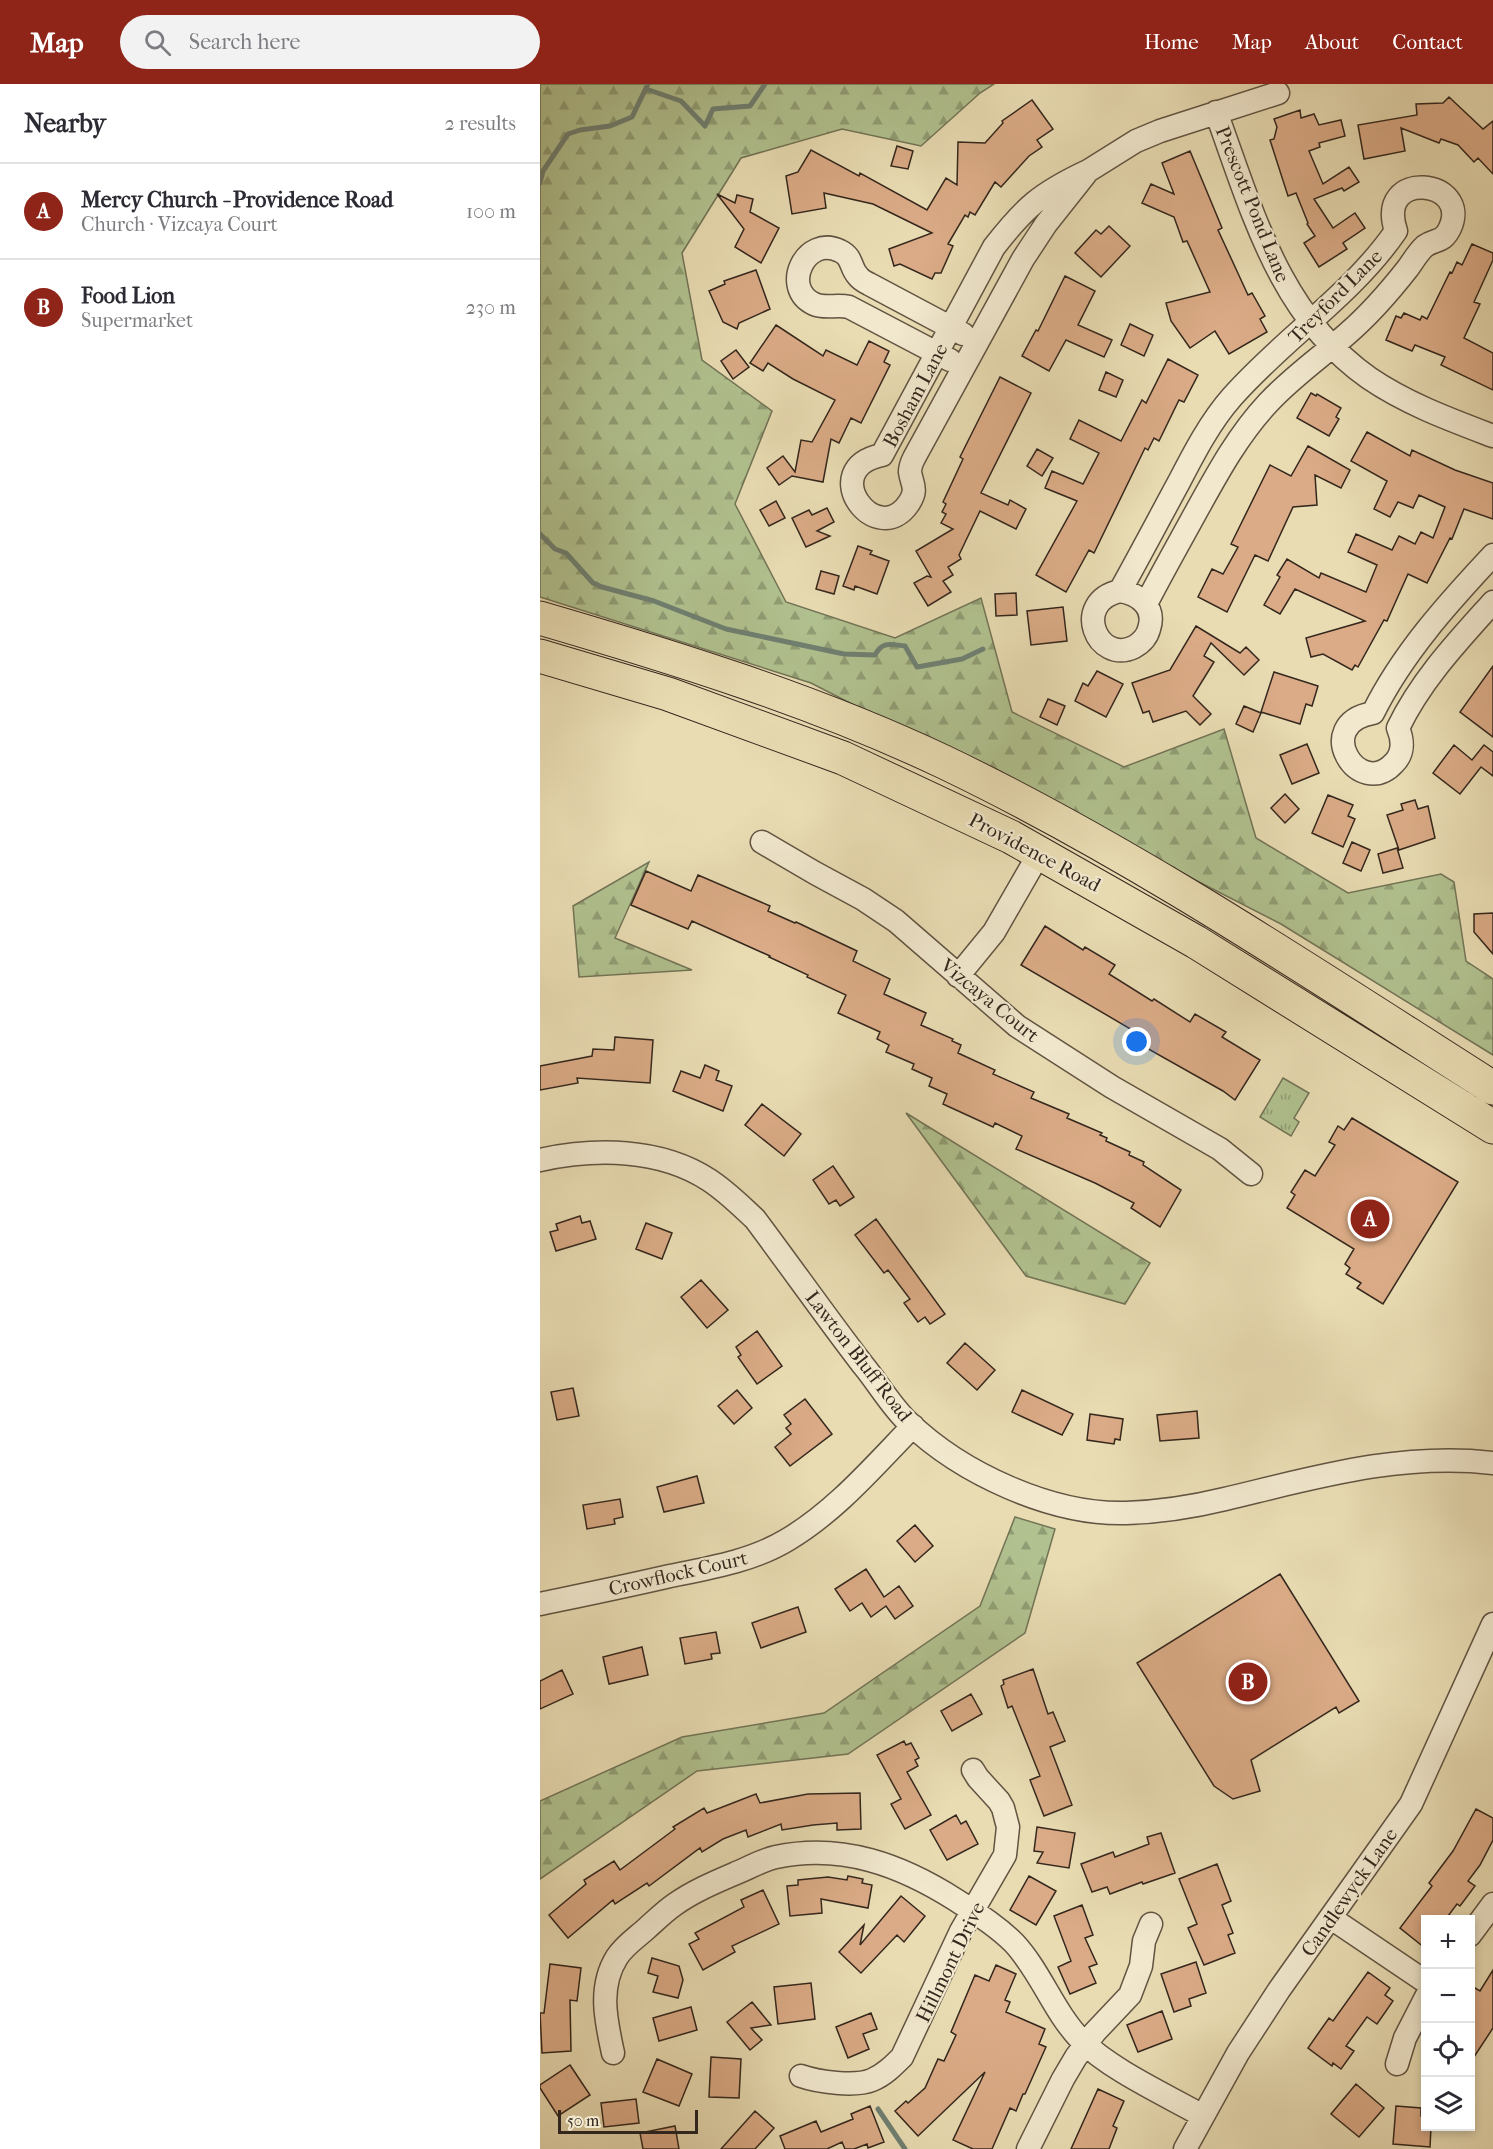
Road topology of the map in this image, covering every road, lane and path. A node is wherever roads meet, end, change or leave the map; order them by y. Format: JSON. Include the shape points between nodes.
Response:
{"nodes":[{"id":1,"x":1278,"y":93,"type":"dead end"},
{"id":2,"x":1216,"y":112,"type":"junction"},
{"id":3,"x":1088,"y":171,"type":"junction"},
{"id":4,"x":1396,"y":231,"type":"junction"},
{"id":5,"x":1425,"y":246,"type":"junction"},
{"id":6,"x":856,"y":275,"type":"junction"},
{"id":7,"x":839,"y":304,"type":"junction"},
{"id":8,"x":1310,"y":322,"type":"junction"},
{"id":9,"x":951,"y":328,"type":"junction"},
{"id":10,"x":978,"y":342,"type":"junction"},
{"id":11,"x":1331,"y":346,"type":"junction"},
{"id":12,"x":937,"y":353,"type":"junction"},
{"id":13,"x":964,"y":368,"type":"junction"},
{"id":14,"x":1493,"y":436,"type":"edge"},
{"id":15,"x":1194,"y":453,"type":"junction"},
{"id":16,"x":882,"y":455,"type":"junction"},
{"id":17,"x":1220,"y":468,"type":"junction"},
{"id":18,"x":910,"y":471,"type":"junction"},
{"id":19,"x":1493,"y":555,"type":"edge"},
{"id":20,"x":1466,"y":585,"type":"junction"},
{"id":21,"x":1120,"y":591,"type":"junction"},
{"id":22,"x":1491,"y":603,"type":"edge"},
{"id":23,"x":1146,"y":604,"type":"junction"},
{"id":24,"x":540,"y":618,"type":"edge"},
{"id":25,"x":540,"y":656,"type":"edge"},
{"id":26,"x":1373,"y":713,"type":"junction"},
{"id":27,"x":1398,"y":728,"type":"junction"},
{"id":28,"x":762,"y":842,"type":"dead end"},
{"id":29,"x":1040,"y":852,"type":"junction"},
{"id":30,"x":958,"y":976,"type":"junction"},
{"id":31,"x":1493,"y":1088,"type":"edge"},
{"id":32,"x":1493,"y":1127,"type":"edge"},
{"id":33,"x":540,"y":1160,"type":"edge"},
{"id":34,"x":1251,"y":1174,"type":"dead end"},
{"id":35,"x":913,"y":1426,"type":"junction"},
{"id":36,"x":1493,"y":1463,"type":"edge"},
{"id":37,"x":540,"y":1604,"type":"edge"},
{"id":38,"x":1493,"y":1624,"type":"edge"},
{"id":39,"x":973,"y":1770,"type":"dead end"},
{"id":40,"x":1493,"y":1904,"type":"edge"},
{"id":41,"x":973,"y":1911,"type":"junction"},
{"id":42,"x":1331,"y":1918,"type":"junction"},
{"id":43,"x":1151,"y":1924,"type":"dead end"},
{"id":44,"x":1475,"y":1928,"type":"edge"},
{"id":45,"x":1421,"y":1979,"type":"edge"},
{"id":46,"x":1421,"y":2005,"type":"edge"},
{"id":47,"x":1086,"y":2044,"type":"junction"},
{"id":48,"x":613,"y":2054,"type":"dead end"},
{"id":49,"x":1397,"y":2064,"type":"dead end"},
{"id":50,"x":801,"y":2076,"type":"dead end"},
{"id":51,"x":1203,"y":2116,"type":"junction"},
{"id":52,"x":1028,"y":2149,"type":"edge"},
{"id":53,"x":1185,"y":2149,"type":"edge"}],
"edges":[{"from":1,"to":2,"type":"street","name":"Bosham Lane"},
{"from":2,"to":3,"type":"street","name":"Bosham Lane","via":[[1136,141]]},
{"from":2,"to":8,"type":"street","name":"Prescott Pond Lane","via":[[1278,273]]},
{"from":3,"to":9,"type":"street","name":"Bosham Lane","via":[[1055,186],[1011,225],[994,248]]},
{"from":3,"to":10,"type":"street","name":"Bosham Lane","via":[[1023,259]]},
{"from":4,"to":5,"type":"street","via":[[1409,243]]},
{"from":4,"to":5,"type":"street","name":"Treyford Lane","via":[[1393,212],[1402,194],[1411,188],[1431,187],[1448,199],[1452,219],[1444,237]]},
{"from":4,"to":8,"type":"street","name":"Treyford Lane","via":[[1348,289]]},
{"from":5,"to":11,"type":"street","name":"Treyford Lane","via":[[1394,286]]},
{"from":6,"to":7,"type":"street","via":[[852,292]]},
{"from":6,"to":7,"type":"street","via":[[848,257],[831,248],[821,248],[804,258],[797,276],[803,295],[819,306]]},
{"from":6,"to":9,"type":"street"},
{"from":7,"to":12,"type":"street"},
{"from":8,"to":11,"type":"street","name":"Prescott Pond Lane"},
{"from":8,"to":15,"type":"street","name":"Treyford Lane","via":[[1231,398]]},
{"from":9,"to":10,"type":"street"},
{"from":9,"to":12,"type":"street","name":"Bosham Lane"},
{"from":10,"to":13,"type":"street","name":"Bosham Lane"},
{"from":11,"to":14,"type":"street","name":"Prescott Pond Lane","via":[[1368,377],[1409,401]]},
{"from":11,"to":17,"type":"street","name":"Treyford Lane","via":[[1268,403]]},
{"from":12,"to":13,"type":"street"},
{"from":12,"to":16,"type":"street","name":"Bosham Lane"},
{"from":13,"to":18,"type":"street","name":"Bosham Lane"},
{"from":15,"to":17,"type":"street"},
{"from":15,"to":21,"type":"street","name":"Treyford Lane"},
{"from":16,"to":18,"type":"street","via":[[898,459]]},
{"from":16,"to":18,"type":"street","name":"Bosham Lane","via":[[863,463],[853,482],[857,502],[868,513],[883,517],[903,510],[913,492]]},
{"from":17,"to":23,"type":"street","name":"Treyford Lane"},
{"from":19,"to":20,"type":"street"},
{"from":20,"to":22,"type":"street"},
{"from":20,"to":26,"type":"street","via":[[1403,664]]},
{"from":21,"to":23,"type":"street","via":[[1130,592]]},
{"from":21,"to":23,"type":"street","name":"Treyford Lane","via":[[1103,598],[1093,614],[1095,633],[1108,646],[1127,649],[1143,640],[1151,622]]},
{"from":22,"to":27,"type":"street","via":[[1444,656]]},
{"from":24,"to":31,"type":"main road","name":"Providence Road","via":[[719,674],[874,731],[945,763],[1114,851]]},
{"from":25,"to":29,"type":"main road","name":"Providence Road","via":[[668,694],[843,758]]},
{"from":26,"to":27,"type":"street","via":[[1392,720]]},
{"from":26,"to":27,"type":"street","via":[[1355,719],[1344,735],[1345,754],[1358,769],[1376,773],[1394,764],[1402,747]]},
{"from":28,"to":30,"type":"street","name":"Vizcaya Court","via":[[896,921]]},
{"from":29,"to":30,"type":"street","via":[[994,932]]},
{"from":29,"to":32,"type":"main road","name":"Providence Road","via":[[1196,942]]},
{"from":30,"to":34,"type":"street","name":"Vizcaya Court","via":[[1017,1026],[1220,1149]]},
{"from":33,"to":35,"type":"street","name":"Lawton Bluff Road","via":[[602,1152],[653,1157],[709,1180],[755,1219]]},
{"from":35,"to":36,"type":"street","name":"Lawton Bluff Road","via":[[967,1466],[1003,1485],[1042,1500],[1124,1513],[1206,1504],[1356,1468],[1403,1461]]},
{"from":35,"to":37,"type":"street","name":"Crowflock Court","via":[[821,1516],[770,1549],[737,1562]]},
{"from":38,"to":42,"type":"street","name":"Candlewyck Lane","via":[[1411,1804]]},
{"from":39,"to":41,"type":"street","name":"Hillmont Drive","via":[[999,1801],[1008,1827],[1001,1864]]},
{"from":40,"to":44,"type":"street"},
{"from":41,"to":47,"type":"street","via":[[1014,1944],[1061,2016]]},
{"from":41,"to":48,"type":"street","via":[[931,1884],[884,1863],[815,1853],[774,1857],[673,1905],[618,1956],[605,1987],[605,2018]]},
{"from":41,"to":50,"type":"street","name":"Hillmont Drive","via":[[911,2040],[889,2070],[864,2082],[816,2081]]},
{"from":42,"to":45,"type":"street"},
{"from":42,"to":51,"type":"street","name":"Candlewyck Lane","via":[[1238,2053]]},
{"from":43,"to":47,"type":"street","via":[[1135,1986]]},
{"from":46,"to":49,"type":"street"},
{"from":47,"to":51,"type":"street","via":[[1104,2060]]},
{"from":47,"to":52,"type":"street","via":[[1063,2079]]},
{"from":51,"to":53,"type":"street","name":"Candlewyck Lane"}]}
